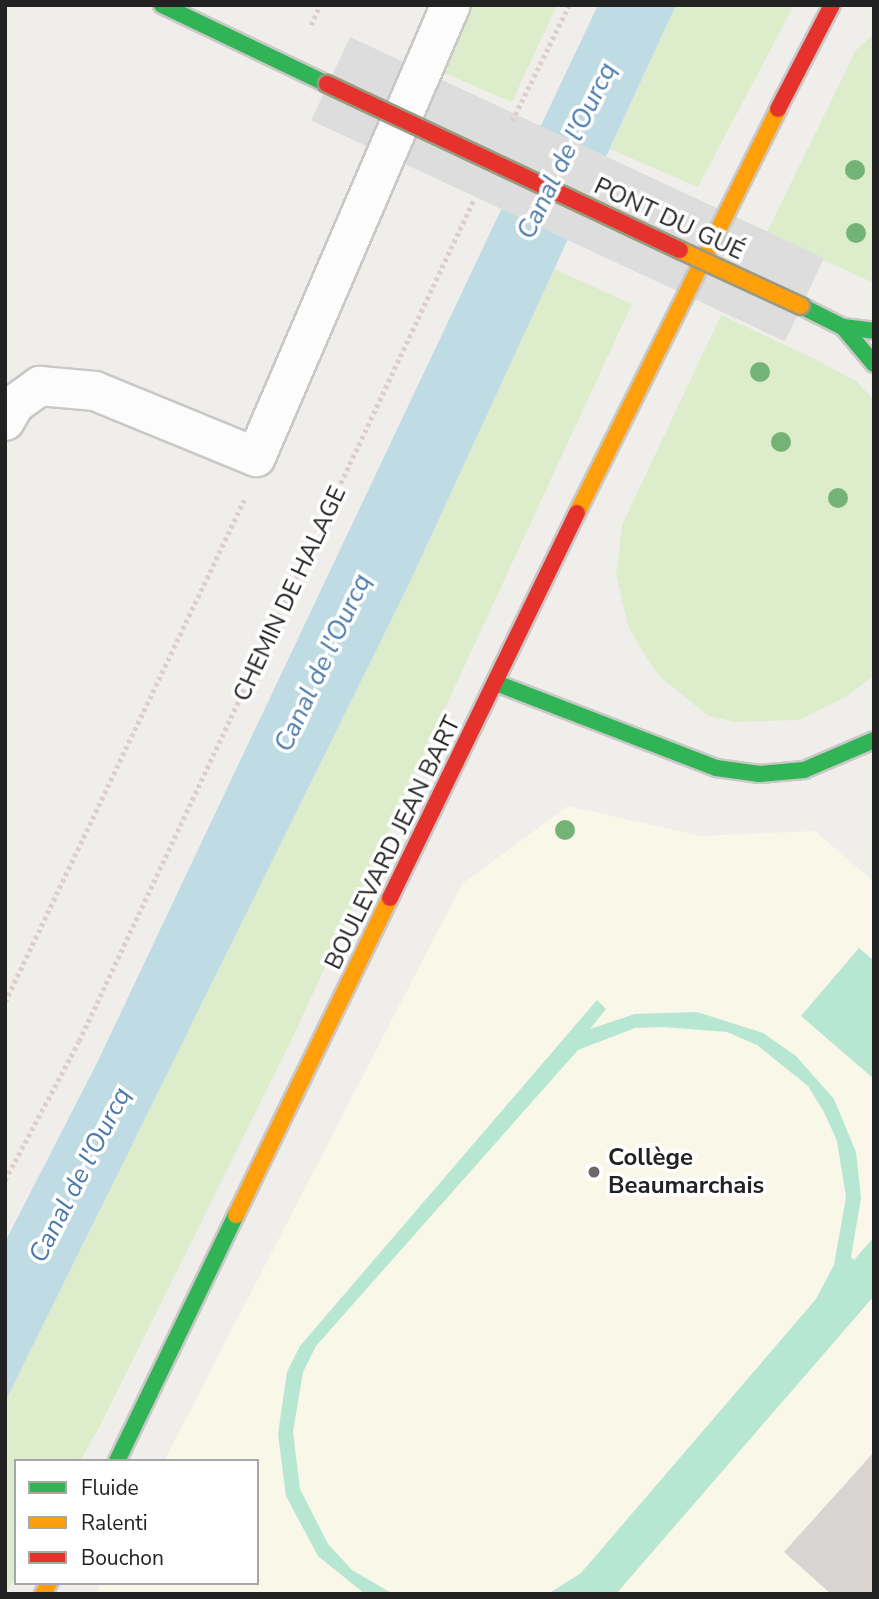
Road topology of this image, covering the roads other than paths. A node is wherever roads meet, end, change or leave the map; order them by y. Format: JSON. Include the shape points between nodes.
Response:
{"nodes":[{"id":1,"x":162,"y":5,"type":"edge"},
{"id":2,"x":451,"y":5,"type":"edge"},
{"id":3,"x":832,"y":5,"type":"edge"},
{"id":4,"x":843,"y":327,"type":"junction"},
{"id":5,"x":874,"y":331,"type":"edge"},
{"id":6,"x":874,"y":364,"type":"edge"},
{"id":7,"x":5,"y":421,"type":"edge"},
{"id":8,"x":496,"y":683,"type":"junction"},
{"id":9,"x":874,"y":740,"type":"edge"},
{"id":10,"x":118,"y":1459,"type":"edge"}],
"edges":[{"from":1,"to":4,"type":"street","name":"PONT DU GUÉ","bridge":true},
{"from":2,"to":7,"type":"street","via":[[256,457],[95,391],[40,386],[15,404]]},
{"from":3,"to":8,"type":"street","name":"BOULEVARD JEAN BART","via":[[707,244]]},
{"from":4,"to":5,"type":"street"},
{"from":4,"to":6,"type":"street"},
{"from":8,"to":9,"type":"street","via":[[716,768],[760,774],[804,769]]},
{"from":8,"to":10,"type":"street","name":"BOULEVARD JEAN BART"}]}
